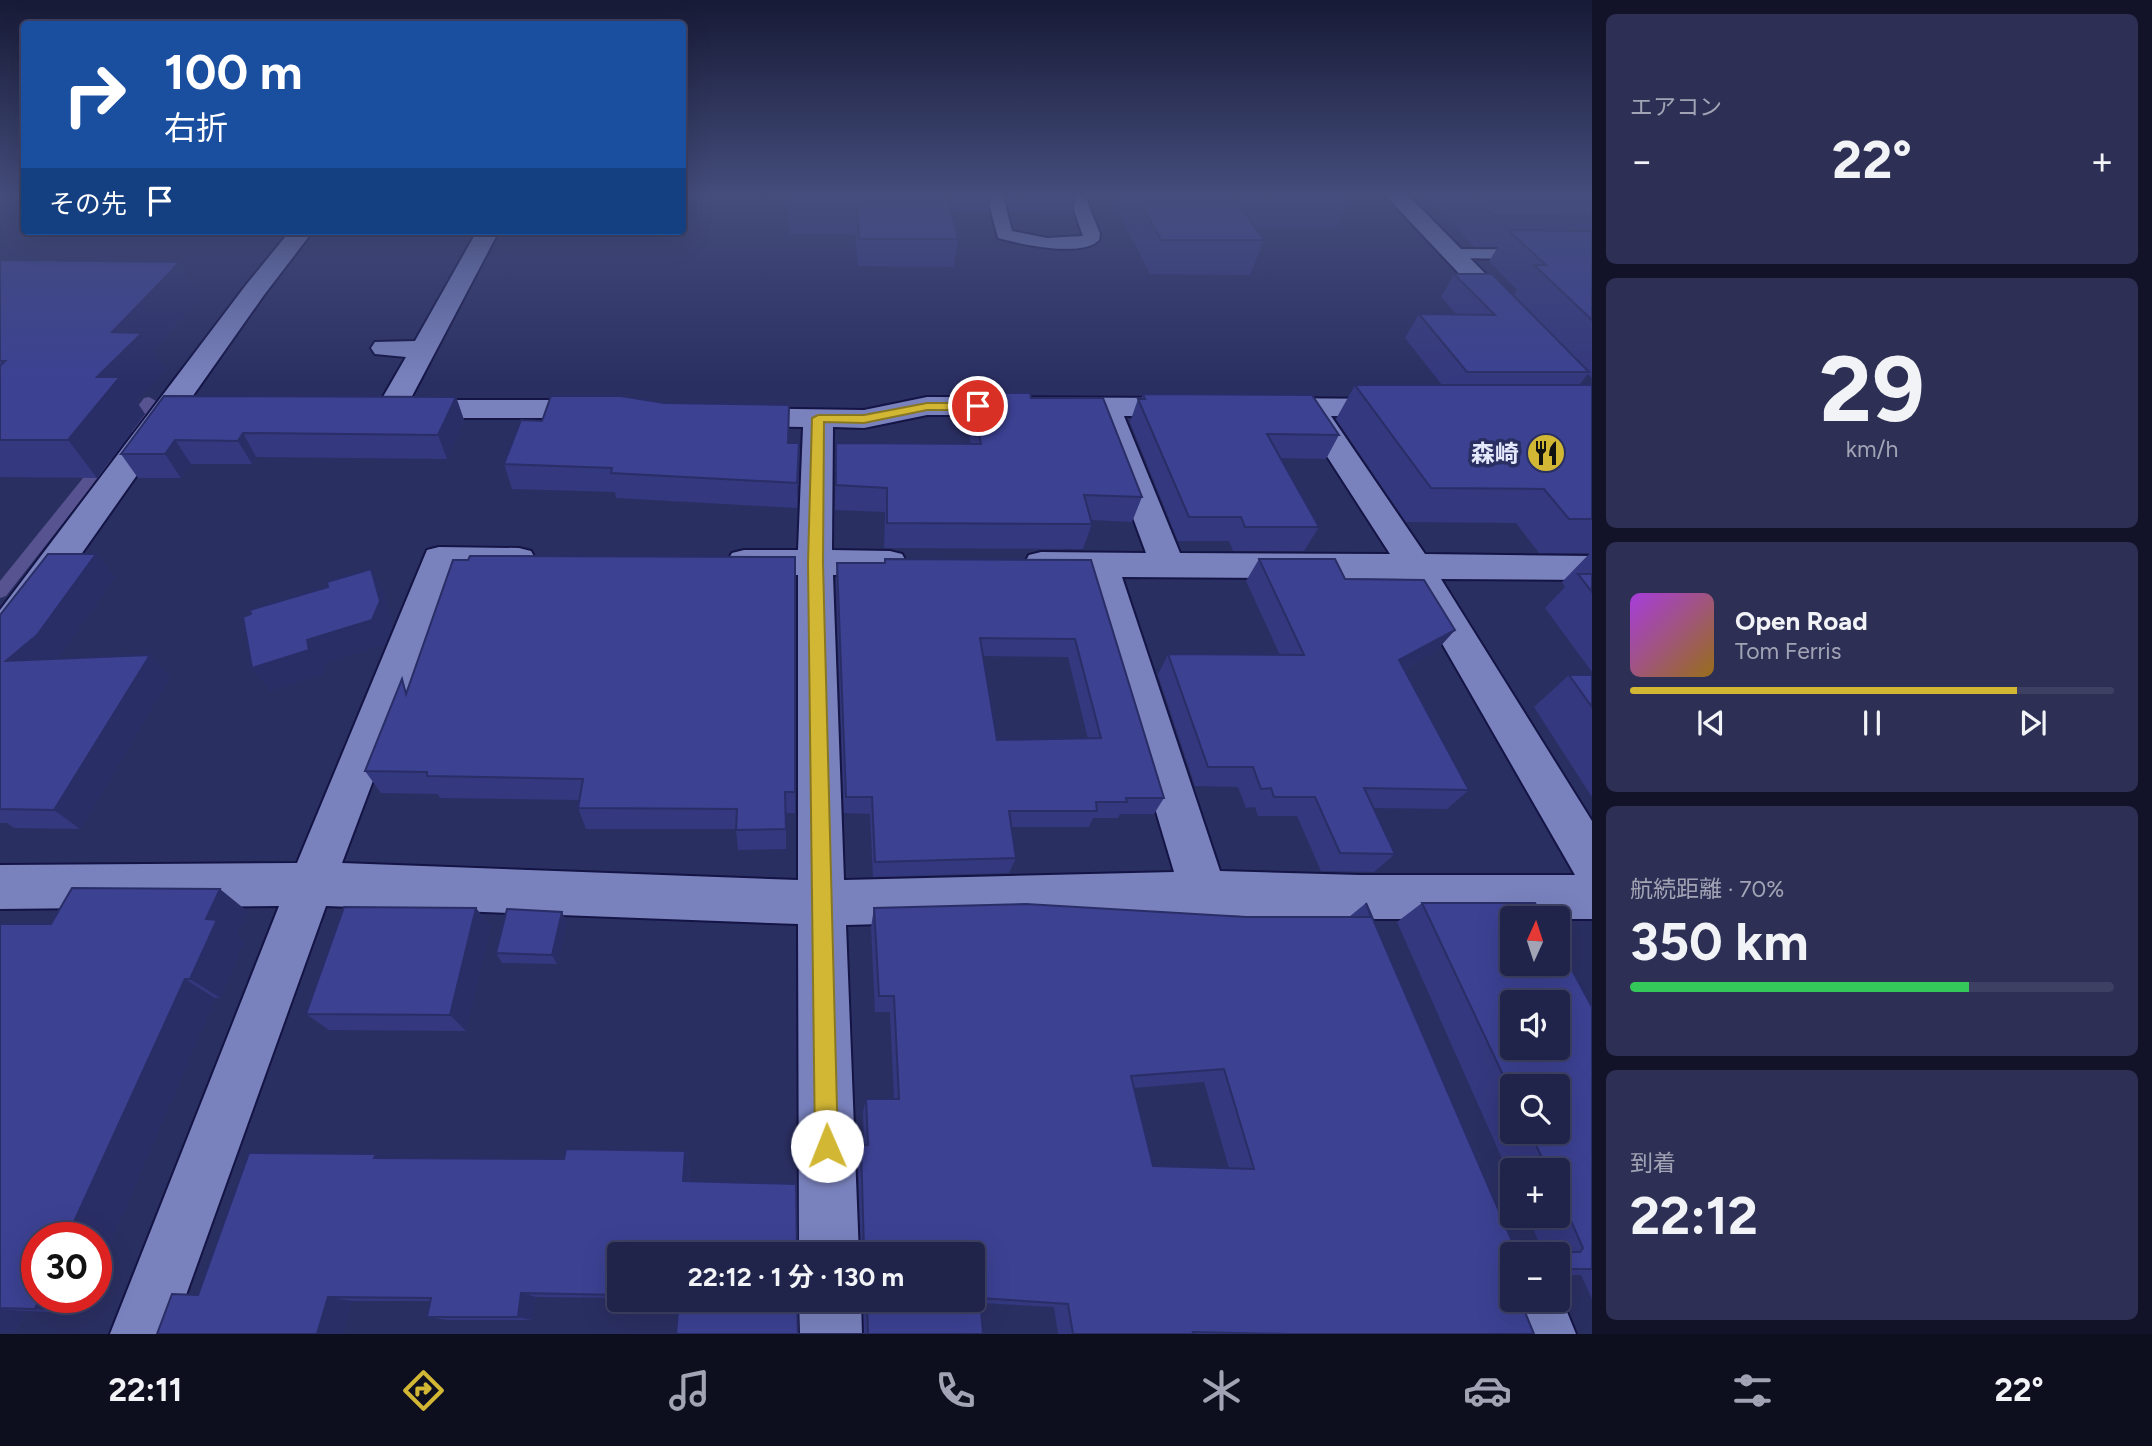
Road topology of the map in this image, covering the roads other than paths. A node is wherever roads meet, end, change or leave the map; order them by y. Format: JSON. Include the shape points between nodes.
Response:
{"nodes":[{"id":1,"x":280,"y":258,"type":"edge"},
{"id":2,"x":473,"y":258,"type":"edge"},
{"id":3,"x":1459,"y":258,"type":"edge"},
{"id":4,"x":1531,"y":334,"type":"edge"},
{"id":5,"x":385,"y":348,"type":"dead end"},
{"id":6,"x":424,"y":349,"type":"junction"},
{"id":7,"x":1107,"y":406,"type":"junction"},
{"id":8,"x":1310,"y":407,"type":"junction"},
{"id":9,"x":1417,"y":408,"type":"edge"},
{"id":10,"x":626,"y":409,"type":"edge"},
{"id":11,"x":708,"y":417,"type":"edge"},
{"id":12,"x":818,"y":418,"type":"junction"},
{"id":13,"x":551,"y":560,"type":"edge"},
{"id":14,"x":718,"y":562,"type":"edge"},
{"id":15,"x":815,"y":563,"type":"junction"},
{"id":16,"x":924,"y":563,"type":"edge"},
{"id":17,"x":1005,"y":564,"type":"edge"},
{"id":18,"x":1100,"y":564,"type":"junction"},
{"id":19,"x":1168,"y":565,"type":"junction"},
{"id":20,"x":1415,"y":566,"type":"junction"},
{"id":21,"x":1592,"y":568,"type":"edge"},
{"id":22,"x":0,"y":636,"type":"edge"},
{"id":23,"x":1592,"y":861,"type":"edge"},
{"id":24,"x":311,"y":884,"type":"junction"},
{"id":25,"x":0,"y":887,"type":"edge"},
{"id":26,"x":1204,"y":893,"type":"junction"},
{"id":27,"x":1360,"y":897,"type":"junction"},
{"id":28,"x":1592,"y":897,"type":"edge"},
{"id":29,"x":820,"y":903,"type":"junction"},
{"id":30,"x":1382,"y":948,"type":"edge"},
{"id":31,"x":829,"y":1242,"type":"edge"},
{"id":32,"x":830,"y":1312,"type":"edge"},
{"id":33,"x":1536,"y":1312,"type":"edge"},
{"id":34,"x":141,"y":1334,"type":"edge"},
{"id":35,"x":831,"y":1334,"type":"edge"},
{"id":36,"x":1545,"y":1334,"type":"edge"}],
"edges":[{"from":1,"to":22,"type":"street","via":[[255,290],[182,408]]},
{"from":2,"to":6,"type":"street"},
{"from":3,"to":4,"type":"street"},
{"from":5,"to":6,"type":"street"},
{"from":6,"to":10,"type":"street","via":[[385,404]]},
{"from":7,"to":8,"type":"street"},
{"from":7,"to":12,"type":"street","via":[[927,406],[864,419]]},
{"from":7,"to":19,"type":"street"},
{"from":8,"to":9,"type":"street"},
{"from":8,"to":20,"type":"street"},
{"from":11,"to":12,"type":"street"},
{"from":12,"to":15,"type":"street"},
{"from":13,"to":24,"type":"street","via":[[439,559]]},
{"from":14,"to":15,"type":"street"},
{"from":15,"to":16,"type":"street"},
{"from":15,"to":29,"type":"street"},
{"from":17,"to":18,"type":"street"},
{"from":18,"to":19,"type":"street"},
{"from":18,"to":26,"type":"street"},
{"from":19,"to":20,"type":"street"},
{"from":20,"to":21,"type":"street"},
{"from":20,"to":23,"type":"street"},
{"from":24,"to":25,"type":"street"},
{"from":24,"to":29,"type":"street"},
{"from":24,"to":34,"type":"street"},
{"from":26,"to":27,"type":"street"},
{"from":26,"to":29,"type":"street"},
{"from":27,"to":28,"type":"street"},
{"from":27,"to":30,"type":"street"},
{"from":29,"to":31,"type":"street"},
{"from":32,"to":35,"type":"street"},
{"from":33,"to":36,"type":"street"}]}
